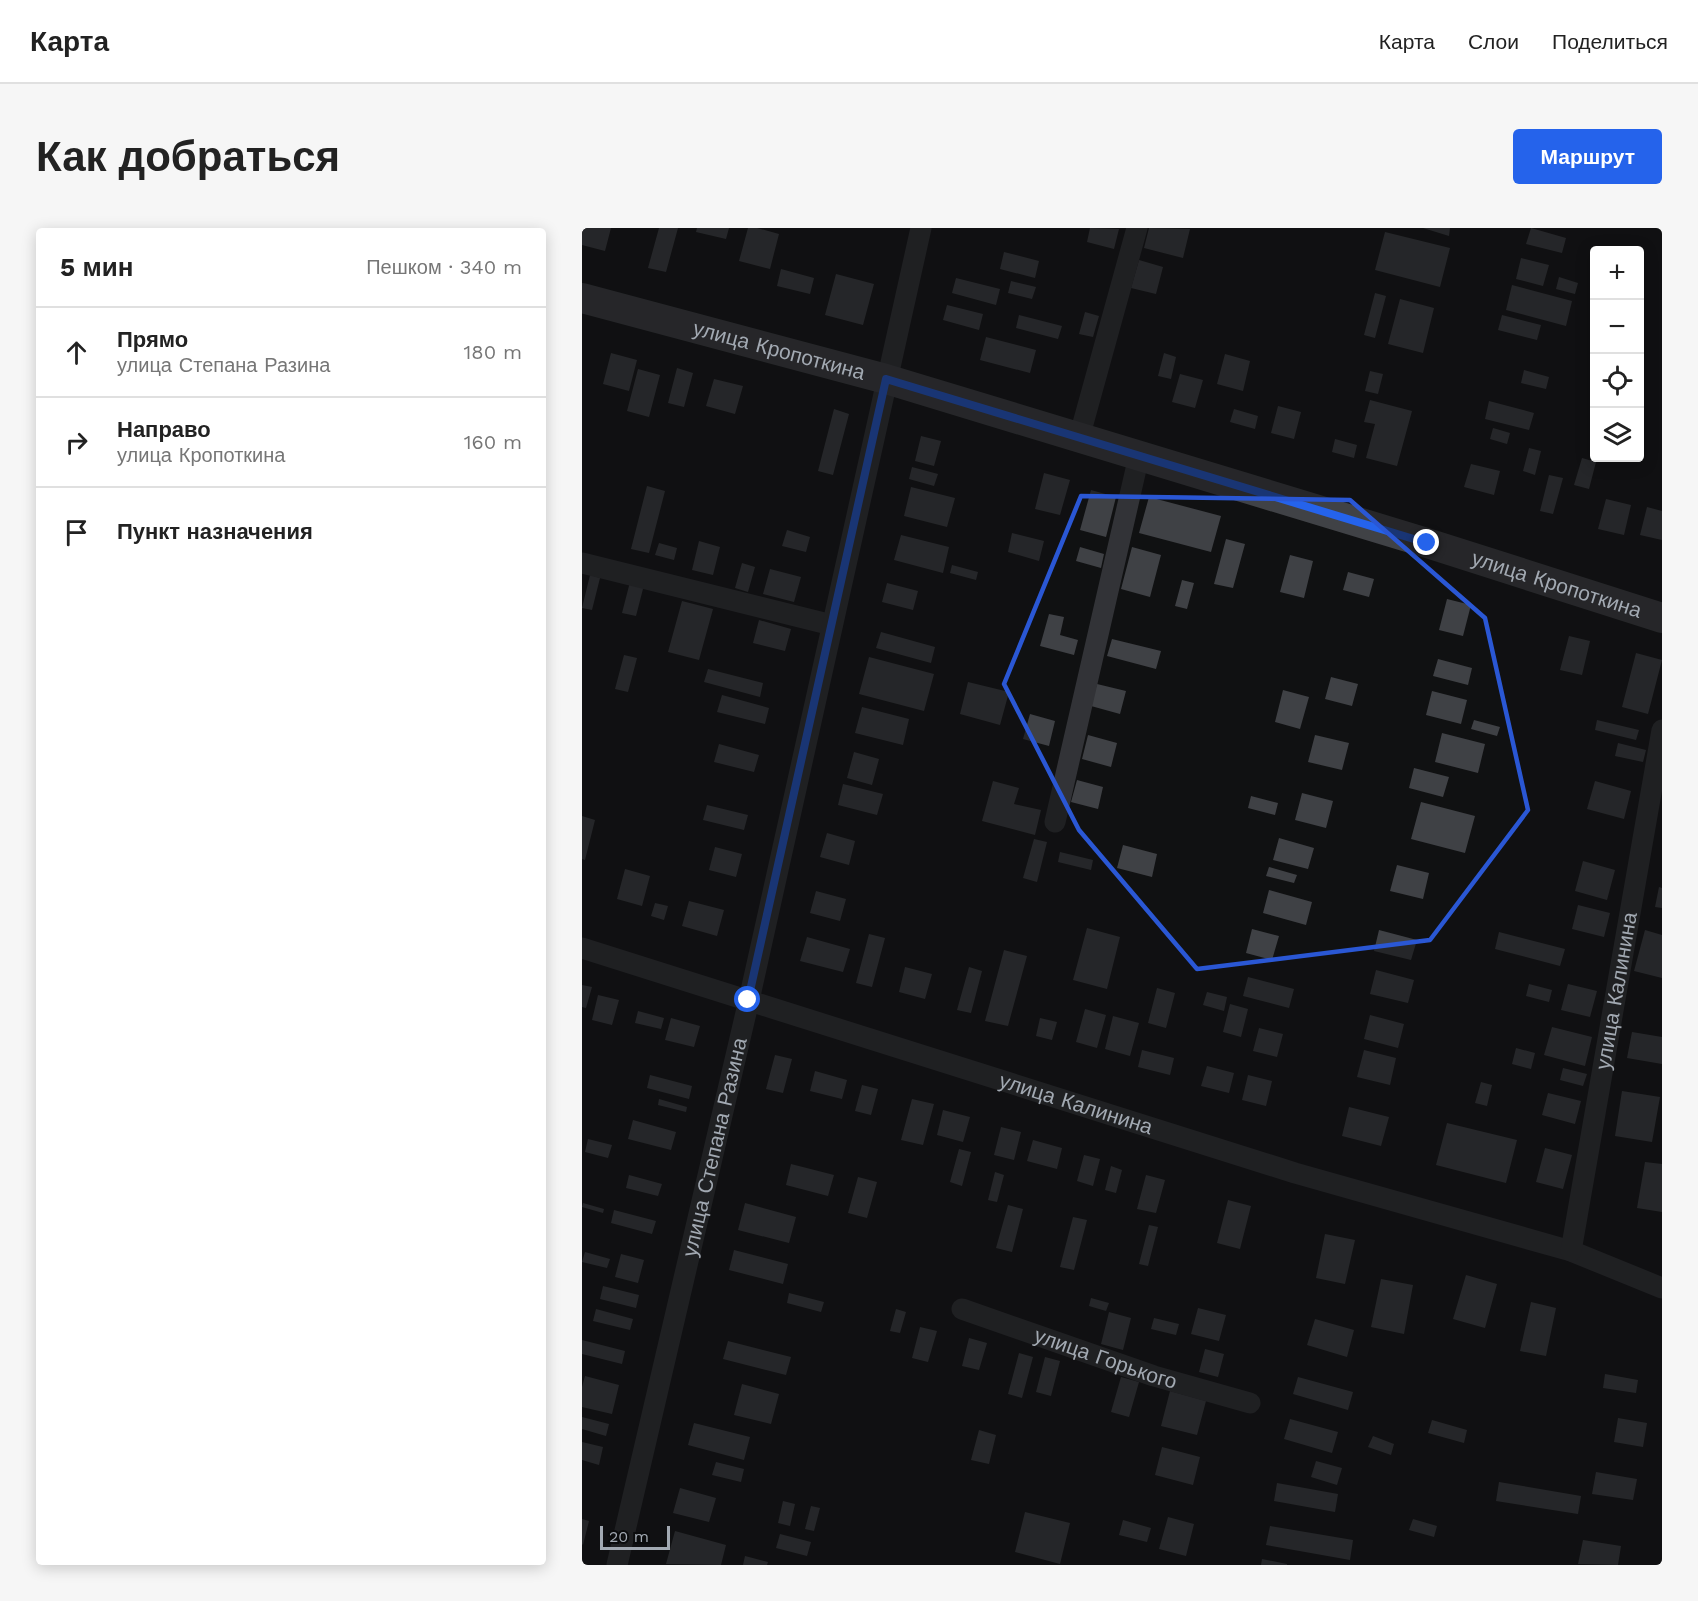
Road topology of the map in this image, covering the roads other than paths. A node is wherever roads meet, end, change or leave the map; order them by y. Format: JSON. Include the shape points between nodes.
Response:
{"nodes":[{"id":1,"x":921,"y":228,"type":"edge"},
{"id":2,"x":1137,"y":228,"type":"edge"},
{"id":3,"x":582,"y":298,"type":"edge"},
{"id":4,"x":886,"y":379,"type":"junction"},
{"id":5,"x":1079,"y":438,"type":"junction"},
{"id":6,"x":1139,"y":456,"type":"junction"},
{"id":7,"x":582,"y":563,"type":"edge"},
{"id":8,"x":1662,"y":618,"type":"edge"},
{"id":9,"x":832,"y":624,"type":"junction"},
{"id":10,"x":1662,"y":730,"type":"edge"},
{"id":11,"x":1055,"y":822,"type":"dead end"},
{"id":12,"x":582,"y":948,"type":"edge"},
{"id":13,"x":748,"y":1000,"type":"junction"},
{"id":14,"x":1571,"y":1251,"type":"junction"},
{"id":15,"x":1662,"y":1288,"type":"edge"},
{"id":16,"x":962,"y":1309,"type":"dead end"},
{"id":17,"x":1250,"y":1403,"type":"dead end"},
{"id":18,"x":617,"y":1565,"type":"edge"}],
"edges":[{"from":1,"to":4,"type":"street","name":"улица Степана Разина"},
{"from":2,"to":5,"type":"street"},
{"from":3,"to":4,"type":"main road","name":"улица Кропоткина"},
{"from":4,"to":5,"type":"main road","name":"улица Кропоткина"},
{"from":4,"to":9,"type":"street","name":"улица Степана Разина"},
{"from":5,"to":6,"type":"main road","name":"улица Кропоткина"},
{"from":6,"to":8,"type":"main road","name":"улица Кропоткина"},
{"from":6,"to":11,"type":"street"},
{"from":7,"to":9,"type":"street"},
{"from":9,"to":13,"type":"street","name":"улица Степана Разина"},
{"from":10,"to":14,"type":"street","name":"улица Калинина"},
{"from":12,"to":13,"type":"street","name":"улица Калинина"},
{"from":13,"to":14,"type":"street","name":"улица Калинина","via":[[1295,1173]]},
{"from":13,"to":18,"type":"street","name":"улица Степана Разина"},
{"from":14,"to":15,"type":"street","name":"улица Калинина"},
{"from":16,"to":17,"type":"street","name":"улица Горького","via":[[1154,1376]]}]}
